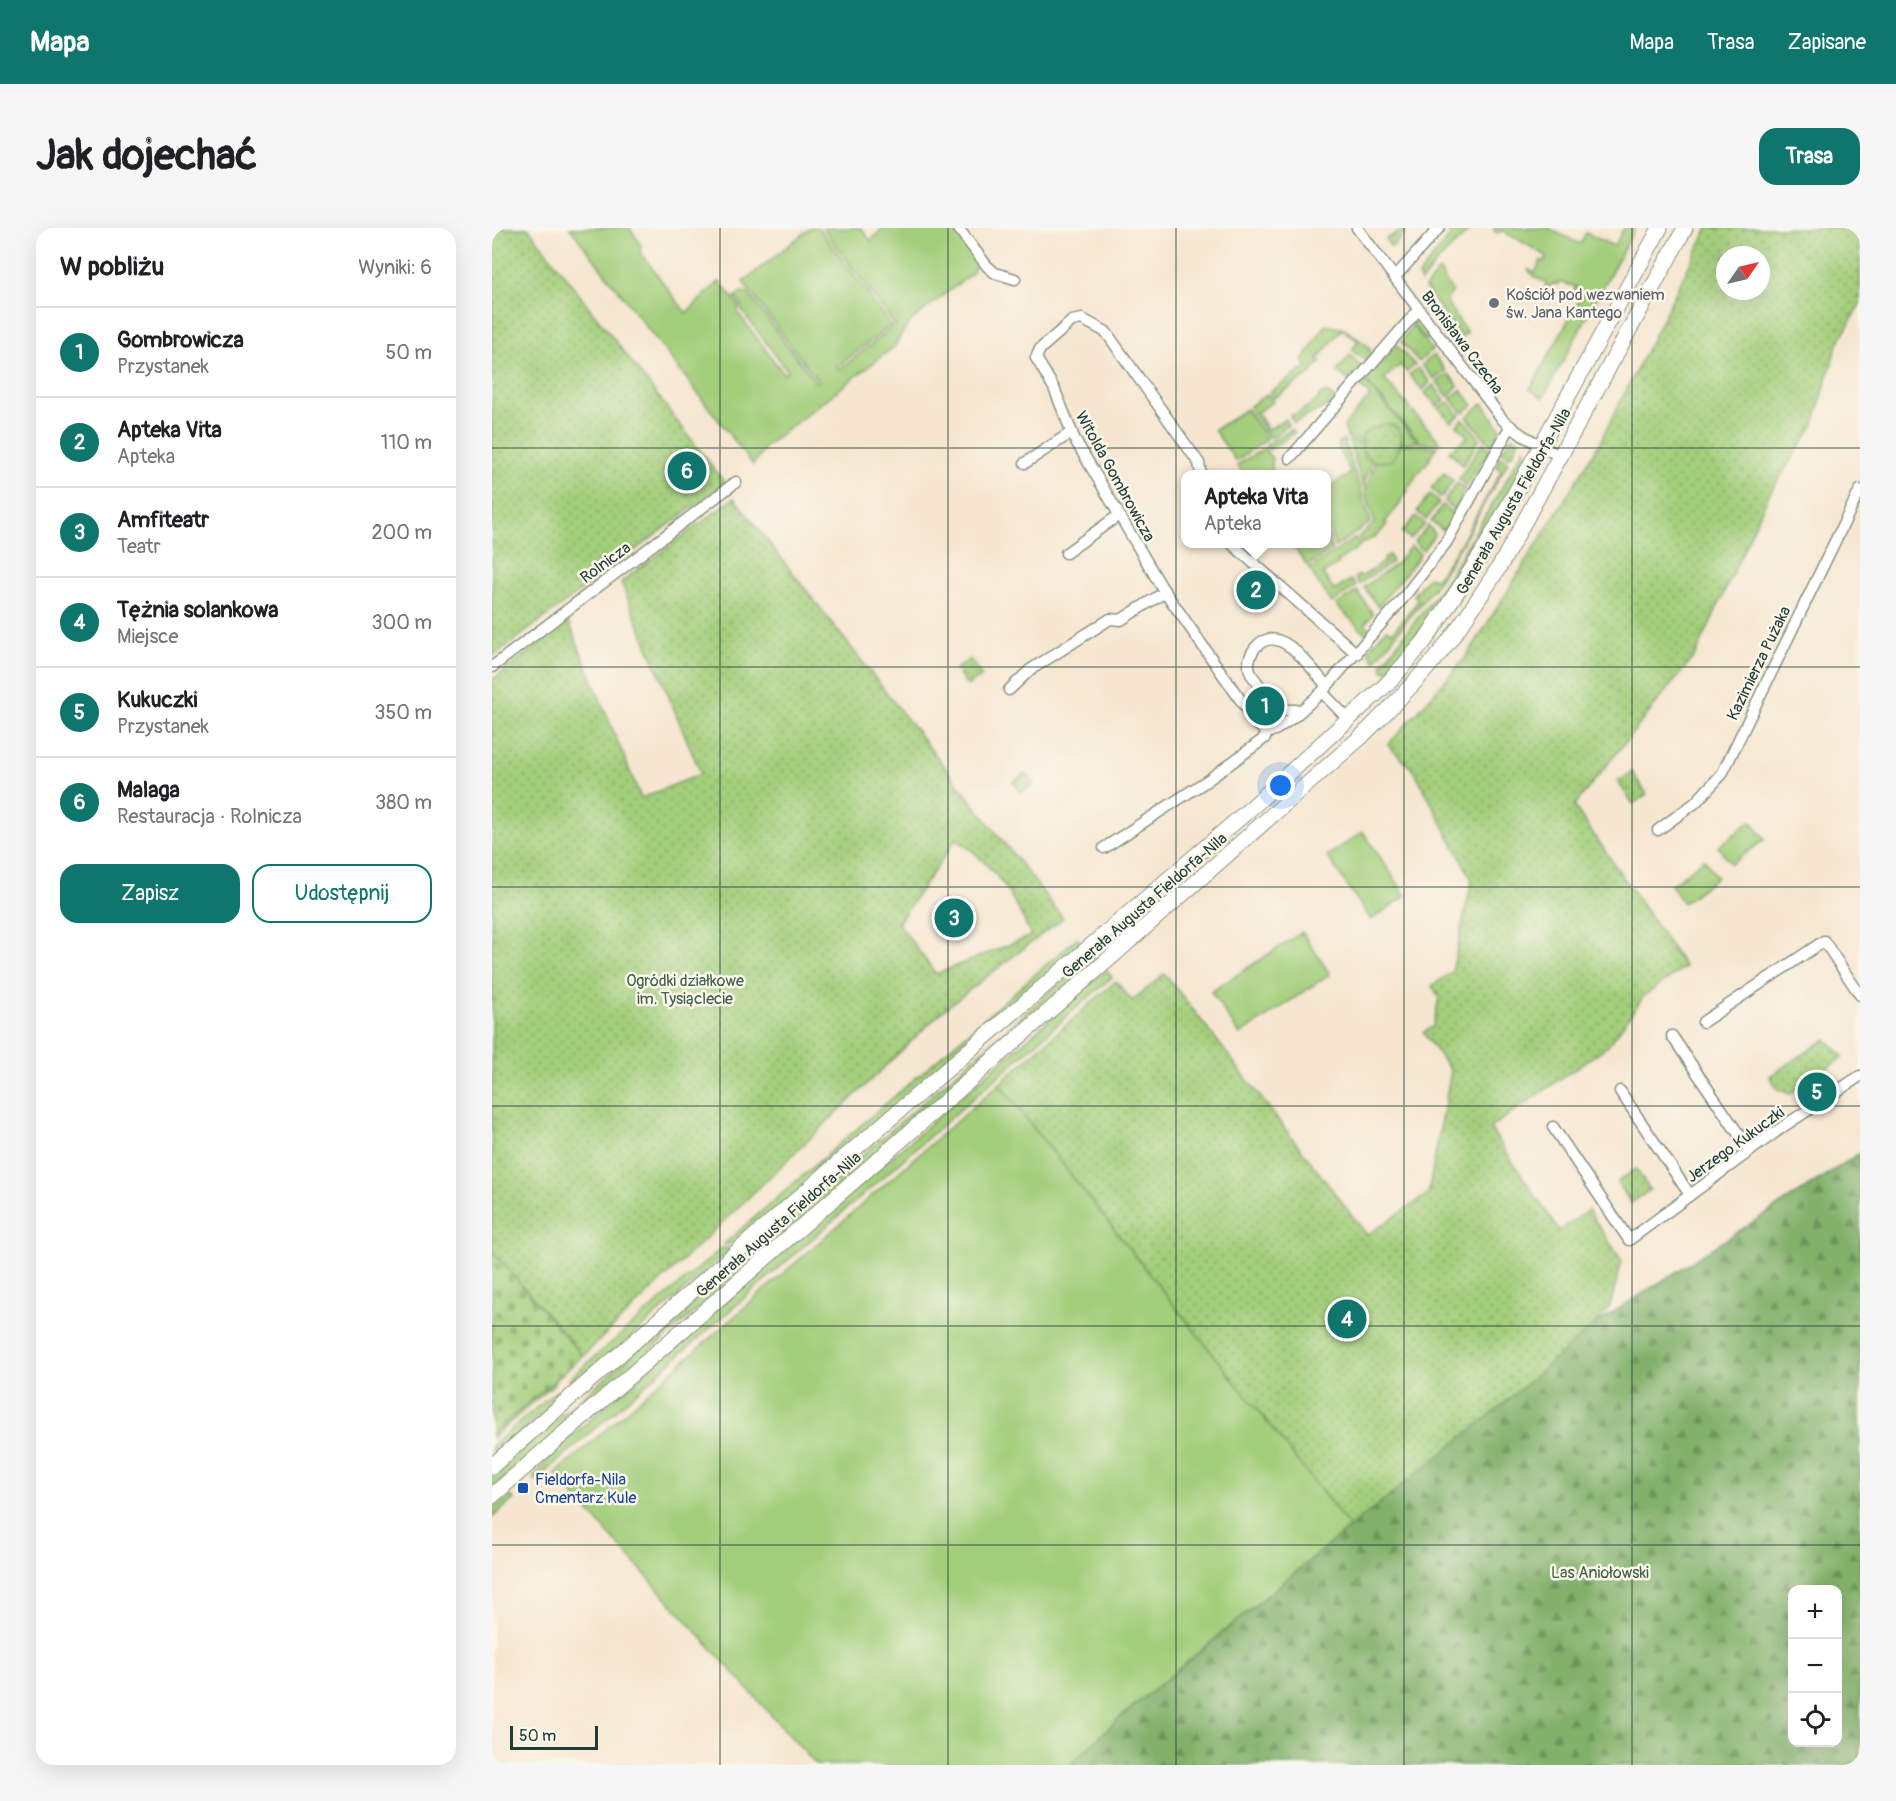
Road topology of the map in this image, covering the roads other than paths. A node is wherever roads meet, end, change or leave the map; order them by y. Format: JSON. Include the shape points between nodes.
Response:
{"nodes":[{"id":1,"x":958,"y":228,"type":"edge"},
{"id":2,"x":1357,"y":228,"type":"edge"},
{"id":3,"x":1439,"y":228,"type":"edge"},
{"id":4,"x":1660,"y":228,"type":"edge"},
{"id":5,"x":1685,"y":228,"type":"edge"},
{"id":6,"x":1395,"y":277,"type":"junction"},
{"id":7,"x":1015,"y":279,"type":"dead end"},
{"id":8,"x":1419,"y":309,"type":"junction"},
{"id":9,"x":1510,"y":427,"type":"junction"},
{"id":10,"x":1072,"y":432,"type":"junction"},
{"id":11,"x":1542,"y":447,"type":"junction"},
{"id":12,"x":1561,"y":457,"type":"junction"},
{"id":13,"x":1290,"y":458,"type":"dead end"},
{"id":14,"x":1025,"y":463,"type":"dead end"},
{"id":15,"x":1200,"y":470,"type":"edge"},
{"id":16,"x":736,"y":482,"type":"dead end"},
{"id":17,"x":1860,"y":490,"type":"edge"},
{"id":18,"x":1119,"y":515,"type":"junction"},
{"id":19,"x":1238,"y":548,"type":"edge"},
{"id":20,"x":1066,"y":553,"type":"dead end"},
{"id":21,"x":1165,"y":592,"type":"junction"},
{"id":22,"x":1357,"y":654,"type":"junction"},
{"id":23,"x":492,"y":666,"type":"edge"},
{"id":24,"x":1324,"y":689,"type":"junction"},
{"id":25,"x":1009,"y":690,"type":"dead end"},
{"id":26,"x":1302,"y":710,"type":"junction"},
{"id":27,"x":1348,"y":719,"type":"junction"},
{"id":28,"x":1267,"y":733,"type":"junction"},
{"id":29,"x":1658,"y":830,"type":"dead end"},
{"id":30,"x":1104,"y":848,"type":"dead end"},
{"id":31,"x":1860,"y":995,"type":"edge"},
{"id":32,"x":1703,"y":1022,"type":"dead end"},
{"id":33,"x":1672,"y":1036,"type":"dead end"},
{"id":34,"x":1860,"y":1076,"type":"edge"},
{"id":35,"x":1620,"y":1091,"type":"dead end"},
{"id":36,"x":1553,"y":1127,"type":"dead end"},
{"id":37,"x":1750,"y":1150,"type":"junction"},
{"id":38,"x":1690,"y":1195,"type":"junction"},
{"id":39,"x":492,"y":1466,"type":"edge"},
{"id":40,"x":492,"y":1496,"type":"edge"}],
"edges":[{"from":1,"to":7,"type":"street","via":[[987,266]]},
{"from":2,"to":6,"type":"street","name":"Bronisława Czecha"},
{"from":3,"to":6,"type":"street"},
{"from":4,"to":11,"type":"street","name":"Generała Augusta Fieldorfa-Nila"},
{"from":5,"to":12,"type":"street","name":"Generała Augusta Fieldorfa-Nila"},
{"from":6,"to":8,"type":"street","name":"Bronisława Czecha"},
{"from":8,"to":9,"type":"street","name":"Bronisława Czecha"},
{"from":8,"to":13,"type":"street"},
{"from":9,"to":11,"type":"street","name":"Bronisława Czecha"},
{"from":9,"to":22,"type":"street","via":[[1446,543]]},
{"from":10,"to":14,"type":"street"},
{"from":10,"to":15,"type":"street","name":"Witolda Gombrowicza","via":[[1036,357],[1072,321],[1082,319],[1106,332]]},
{"from":10,"to":18,"type":"street","name":"Witolda Gombrowicza"},
{"from":11,"to":12,"type":"street","name":"Bronisława Czecha"},
{"from":11,"to":27,"type":"street","name":"Generała Augusta Fieldorfa-Nila","via":[[1483,552],[1424,642],[1388,683]]},
{"from":12,"to":40,"type":"street","name":"Generała Augusta Fieldorfa-Nila","via":[[1501,564],[1439,655],[1362,736]]},
{"from":16,"to":23,"type":"street","name":"Rolnicza"},
{"from":17,"to":29,"type":"street","name":"Kazimierza Pużaka","via":[[1722,774],[1695,803]]},
{"from":18,"to":20,"type":"street"},
{"from":18,"to":21,"type":"street","name":"Witolda Gombrowicza"},
{"from":19,"to":22,"type":"street"},
{"from":21,"to":25,"type":"street","via":[[1121,620],[1110,619],[1030,670]]},
{"from":21,"to":28,"type":"street","name":"Witolda Gombrowicza"},
{"from":22,"to":24,"type":"street"},
{"from":24,"to":26,"type":"street"},
{"from":24,"to":26,"type":"street","via":[[1289,644],[1276,639],[1258,645],[1249,661],[1251,674],[1275,707]]},
{"from":24,"to":27,"type":"street"},
{"from":26,"to":28,"type":"street"},
{"from":27,"to":39,"type":"street","name":"Generała Augusta Fieldorfa-Nila","via":[[1250,809]]},
{"from":28,"to":30,"type":"street","via":[[1208,780]]},
{"from":31,"to":32,"type":"street","via":[[1824,941]]},
{"from":33,"to":37,"type":"street"},
{"from":34,"to":37,"type":"street","name":"Jerzego Kukuczki"},
{"from":35,"to":38,"type":"street"},
{"from":36,"to":38,"type":"street","name":"Jerzego Kukuczki","via":[[1629,1239]]},
{"from":37,"to":38,"type":"street","name":"Jerzego Kukuczki"}]}
